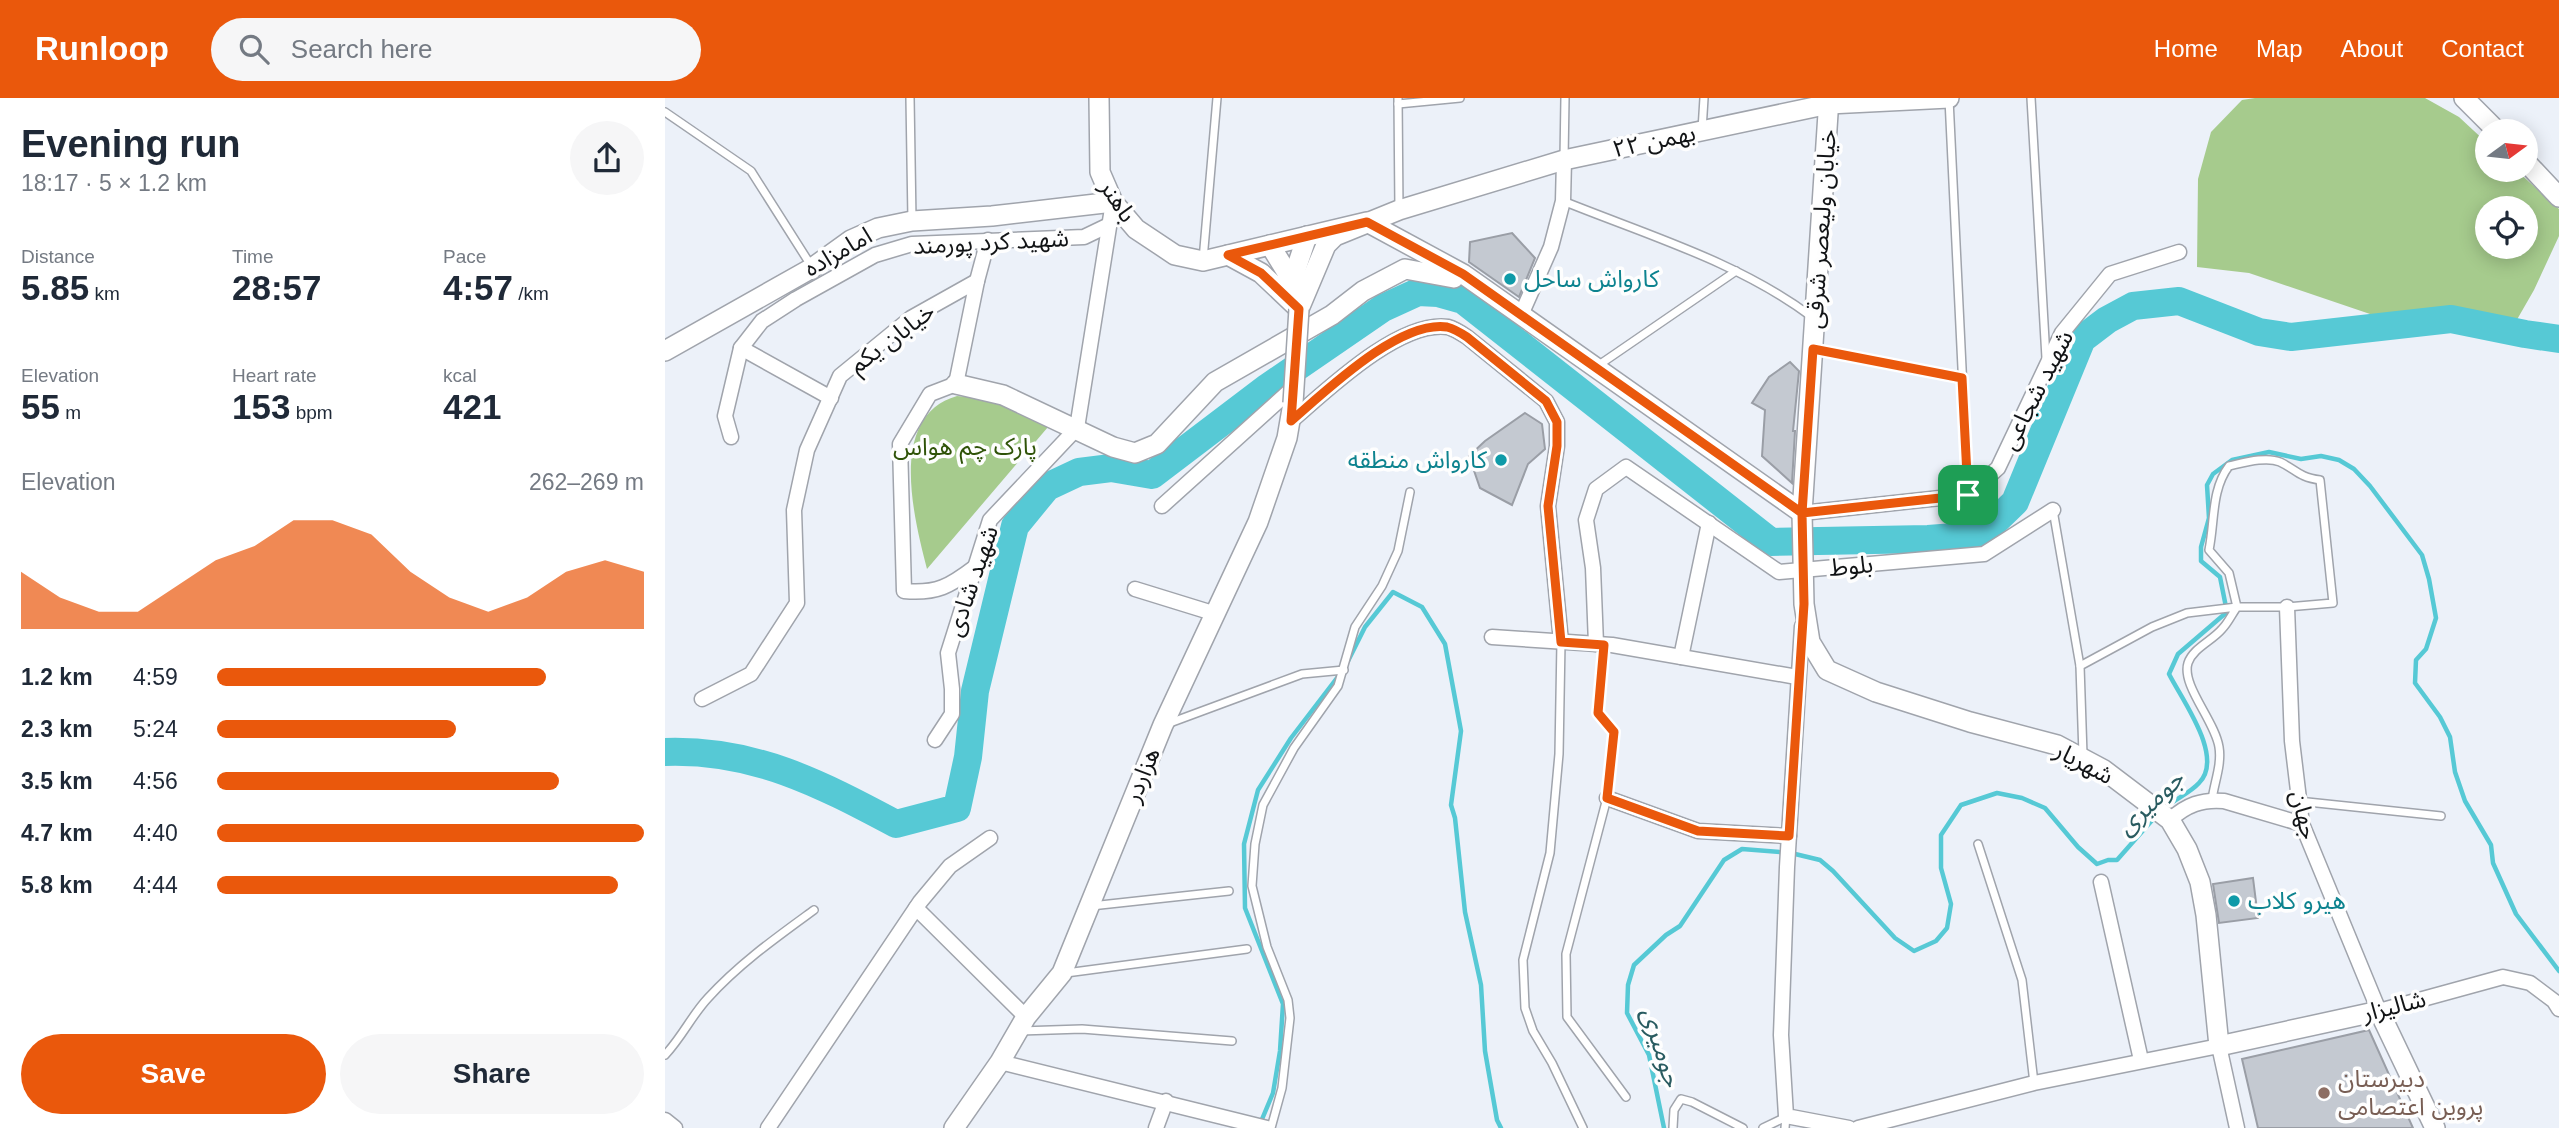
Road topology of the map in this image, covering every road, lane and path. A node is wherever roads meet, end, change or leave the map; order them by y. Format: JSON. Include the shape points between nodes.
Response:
{"nodes":[{"id":1,"x":910,"y":98,"type":"edge"},
{"id":2,"x":1099,"y":98,"type":"edge"},
{"id":3,"x":1217,"y":98,"type":"edge"},
{"id":4,"x":1460,"y":98,"type":"edge"},
{"id":5,"x":1565,"y":98,"type":"edge"},
{"id":6,"x":1704,"y":98,"type":"edge"},
{"id":7,"x":1949,"y":98,"type":"edge"},
{"id":8,"x":2031,"y":98,"type":"edge"},
{"id":9,"x":2464,"y":98,"type":"edge"},
{"id":10,"x":1398,"y":101,"type":"edge"},
{"id":11,"x":1829,"y":101,"type":"edge"},
{"id":12,"x":665,"y":112,"type":"edge"},
{"id":13,"x":2485,"y":119,"type":"edge"},
{"id":14,"x":1702,"y":131,"type":"junction"},
{"id":15,"x":1563,"y":160,"type":"junction"},
{"id":16,"x":2538,"y":175,"type":"edge"},
{"id":17,"x":2559,"y":197,"type":"edge"},
{"id":18,"x":1563,"y":201,"type":"junction"},
{"id":19,"x":1113,"y":202,"type":"junction"},
{"id":20,"x":1399,"y":210,"type":"junction"},
{"id":21,"x":912,"y":221,"type":"junction"},
{"id":22,"x":1367,"y":222,"type":"junction"},
{"id":23,"x":1109,"y":225,"type":"junction"},
{"id":24,"x":1307,"y":236,"type":"junction"},
{"id":25,"x":988,"y":240,"type":"junction"},
{"id":26,"x":1270,"y":245,"type":"junction"},
{"id":27,"x":2179,"y":252,"type":"dead end"},
{"id":28,"x":1228,"y":255,"type":"junction"},
{"id":29,"x":1203,"y":261,"type":"junction"},
{"id":30,"x":812,"y":268,"type":"junction"},
{"id":31,"x":1736,"y":271,"type":"junction"},
{"id":32,"x":977,"y":281,"type":"junction"},
{"id":33,"x":1477,"y":284,"type":"junction"},
{"id":34,"x":1299,"y":309,"type":"junction"},
{"id":35,"x":1521,"y":315,"type":"junction"},
{"id":36,"x":1815,"y":319,"type":"junction"},
{"id":37,"x":741,"y":348,"type":"junction"},
{"id":38,"x":1813,"y":349,"type":"junction"},
{"id":39,"x":665,"y":351,"type":"edge"},
{"id":40,"x":2047,"y":366,"type":"junction"},
{"id":41,"x":1595,"y":367,"type":"junction"},
{"id":42,"x":1962,"y":378,"type":"junction"},
{"id":43,"x":956,"y":384,"type":"junction"},
{"id":44,"x":831,"y":398,"type":"junction"},
{"id":45,"x":1293,"y":404,"type":"junction"},
{"id":46,"x":1077,"y":428,"type":"junction"},
{"id":47,"x":731,"y":436,"type":"dead end"},
{"id":48,"x":1410,"y":492,"type":"dead end"},
{"id":49,"x":1968,"y":495,"type":"junction"},
{"id":50,"x":1162,"y":506,"type":"dead end"},
{"id":51,"x":2053,"y":510,"type":"joint"},
{"id":52,"x":1803,"y":520,"type":"junction"},
{"id":53,"x":1709,"y":523,"type":"junction"},
{"id":54,"x":975,"y":566,"type":"junction"},
{"id":55,"x":1803,"y":570,"type":"junction"},
{"id":56,"x":1135,"y":589,"type":"dead end"},
{"id":57,"x":1804,"y":604,"type":"junction"},
{"id":58,"x":2237,"y":607,"type":"junction"},
{"id":59,"x":2287,"y":607,"type":"junction"},
{"id":60,"x":1216,"y":614,"type":"junction"},
{"id":61,"x":1492,"y":637,"type":"dead end"},
{"id":62,"x":1561,"y":642,"type":"junction"},
{"id":63,"x":1596,"y":644,"type":"junction"},
{"id":64,"x":1681,"y":657,"type":"junction"},
{"id":65,"x":2080,"y":666,"type":"junction"},
{"id":66,"x":1344,"y":670,"type":"junction"},
{"id":67,"x":1797,"y":677,"type":"junction"},
{"id":68,"x":702,"y":699,"type":"dead end"},
{"id":69,"x":1163,"y":725,"type":"junction"},
{"id":70,"x":936,"y":740,"type":"dead end"},
{"id":71,"x":2083,"y":758,"type":"junction"},
{"id":72,"x":1607,"y":798,"type":"junction"},
{"id":73,"x":2212,"y":800,"type":"junction"},
{"id":74,"x":2298,"y":801,"type":"junction"},
{"id":75,"x":2161,"y":814,"type":"junction"},
{"id":76,"x":2441,"y":816,"type":"dead end"},
{"id":77,"x":2302,"y":824,"type":"junction"},
{"id":78,"x":1789,"y":830,"type":"junction"},
{"id":79,"x":990,"y":838,"type":"dead end"},
{"id":80,"x":1978,"y":844,"type":"dead end"},
{"id":81,"x":2101,"y":882,"type":"dead end"},
{"id":82,"x":1229,"y":891,"type":"dead end"},
{"id":83,"x":1091,"y":906,"type":"junction"},
{"id":84,"x":916,"y":908,"type":"junction"},
{"id":85,"x":814,"y":910,"type":"dead end"},
{"id":86,"x":1247,"y":949,"type":"dead end"},
{"id":87,"x":1062,"y":974,"type":"junction"},
{"id":88,"x":2559,"y":1009,"type":"edge"},
{"id":89,"x":2379,"y":1011,"type":"junction"},
{"id":90,"x":1022,"y":1024,"type":"junction"},
{"id":91,"x":1233,"y":1041,"type":"dead end"},
{"id":92,"x":2219,"y":1046,"type":"junction"},
{"id":93,"x":665,"y":1055,"type":"edge"},
{"id":94,"x":2141,"y":1060,"type":"junction"},
{"id":95,"x":1000,"y":1062,"type":"junction"},
{"id":96,"x":2034,"y":1083,"type":"junction"},
{"id":97,"x":1626,"y":1097,"type":"dead end"},
{"id":98,"x":1165,"y":1101,"type":"junction"},
{"id":99,"x":665,"y":1120,"type":"edge"},
{"id":100,"x":1787,"y":1124,"type":"edge"},
{"id":101,"x":675,"y":1128,"type":"edge"},
{"id":102,"x":768,"y":1128,"type":"edge"},
{"id":103,"x":954,"y":1128,"type":"edge"},
{"id":104,"x":1156,"y":1128,"type":"edge"},
{"id":105,"x":1269,"y":1128,"type":"edge"},
{"id":106,"x":1583,"y":1128,"type":"edge"},
{"id":107,"x":1673,"y":1128,"type":"edge"},
{"id":108,"x":1744,"y":1128,"type":"edge"},
{"id":109,"x":1763,"y":1128,"type":"edge"},
{"id":110,"x":1849,"y":1128,"type":"edge"},
{"id":111,"x":1858,"y":1128,"type":"edge"},
{"id":112,"x":2237,"y":1128,"type":"edge"},
{"id":113,"x":2435,"y":1128,"type":"edge"}],
"edges":[{"from":1,"to":21,"type":"lane"},
{"from":2,"to":19,"type":"main road","name":"باهنر","via":[[1100,172]]},
{"from":3,"to":29,"type":"lane"},
{"from":4,"to":10,"type":"lane"},
{"from":5,"to":15,"type":"lane"},
{"from":6,"to":14,"type":"lane"},
{"from":7,"to":11,"type":"main road","name":"۲۲ بهمن"},
{"from":7,"to":42,"type":"lane"},
{"from":8,"to":40,"type":"lane"},
{"from":9,"to":13,"type":"main road"},
{"from":10,"to":20,"type":"lane"},
{"from":11,"to":14,"type":"main road","name":"۲۲ بهمن"},
{"from":11,"to":36,"type":"main road","name":"خیابان ولیعصر شرقی"},
{"from":12,"to":30,"type":"lane","via":[[751,171]]},
{"from":14,"to":15,"type":"main road","name":"۲۲ بهمن"},
{"from":15,"to":18,"type":"street"},
{"from":15,"to":20,"type":"main road","name":"۲۲ بهمن"},
{"from":16,"to":17,"type":"main road"},
{"from":18,"to":31,"type":"lane"},
{"from":18,"to":35,"type":"street","via":[[1551,247]]},
{"from":19,"to":21,"type":"main road","name":"امامزاده"},
{"from":19,"to":23,"type":"street"},
{"from":19,"to":29,"type":"main road","name":"باهنر","via":[[1150,240],[1175,255]]},
{"from":20,"to":22,"type":"main road","name":"۲۲ بهمن"},
{"from":21,"to":30,"type":"main road","name":"امامزاده","via":[[851,240]]},
{"from":22,"to":24,"type":"main road"},
{"from":22,"to":33,"type":"main road"},
{"from":22,"to":34,"type":"main road","via":[[1326,245]]},
{"from":23,"to":25,"type":"street","name":"شهید کرد پورمند","via":[[1084,237]]},
{"from":23,"to":46,"type":"street"},
{"from":24,"to":26,"type":"main road"},
{"from":24,"to":34,"type":"main road","via":[[1296,269]]},
{"from":25,"to":32,"type":"street"},
{"from":25,"to":37,"type":"street","name":"شهید کرد پورمند","via":[[912,244],[876,255],[762,321]]},
{"from":26,"to":28,"type":"main road"},
{"from":26,"to":34,"type":"main road","via":[[1286,271]]},
{"from":27,"to":40,"type":"street","name":"شهید شجاعی","via":[[2110,274],[2061,333]]},
{"from":28,"to":29,"type":"main road"},
{"from":28,"to":34,"type":"main road","via":[[1261,273]]},
{"from":30,"to":39,"type":"main road","name":"امامزاده"},
{"from":31,"to":36,"type":"lane","via":[[1781,294]]},
{"from":31,"to":41,"type":"lane"},
{"from":32,"to":43,"type":"street"},
{"from":32,"to":44,"type":"street","name":"خیابان یکم","via":[[911,318],[840,376]]},
{"from":33,"to":35,"type":"main road"},
{"from":33,"to":46,"type":"main road","via":[[1405,269],[1215,382],[1157,444],[1136,453]]},
{"from":34,"to":45,"type":"main road","name":"هزاردر","bridge":true},
{"from":35,"to":41,"type":"main road"},
{"from":36,"to":38,"type":"main road","name":"خیابان ولیعصر شرقی"},
{"from":37,"to":44,"type":"street"},
{"from":37,"to":47,"type":"street","name":"شهید کرد پورمند","via":[[725,416]]},
{"from":38,"to":42,"type":"lane"},
{"from":38,"to":52,"type":"main road","name":"خیابان ولیعصر شرقی"},
{"from":40,"to":49,"type":"street","name":"شهید شجاعی","via":[[1998,468]]},
{"from":41,"to":52,"type":"main road"},
{"from":42,"to":49,"type":"lane"},
{"from":43,"to":46,"type":"main road","via":[[1003,395]]},
{"from":43,"to":54,"type":"street","via":[[930,394],[900,444],[904,591],[942,589]]},
{"from":44,"to":68,"type":"street","name":"خیابان یکم","via":[[807,450],[794,510],[797,603],[751,674]]},
{"from":45,"to":50,"type":"street"},
{"from":45,"to":60,"type":"main road","name":"هزاردر","via":[[1258,522]]},
{"from":45,"to":62,"type":"street","via":[[1384,347],[1434,327],[1454,329],[1467,337],[1537,393],[1557,422],[1548,506]]},
{"from":46,"to":54,"type":"street","name":"شهید شادی","via":[[990,520]]},
{"from":48,"to":66,"type":"lane","via":[[1398,551],[1355,627]]},
{"from":49,"to":52,"type":"street"},
{"from":51,"to":55,"type":"street","name":"بلوط","via":[[1984,554]]},
{"from":51,"to":65,"type":"lane"},
{"from":52,"to":55,"type":"main road","name":"خیابان ولیعصر شرقی"},
{"from":53,"to":55,"type":"street","name":"بلوط","via":[[1779,572]]},
{"from":53,"to":63,"type":"street","name":"بلوط","via":[[1626,467],[1597,489],[1586,520]]},
{"from":53,"to":64,"type":"street"},
{"from":54,"to":70,"type":"street","name":"شهید شادی","via":[[947,653],[952,714]]},
{"from":55,"to":57,"type":"main road","name":"شهریار"},
{"from":56,"to":60,"type":"street"},
{"from":57,"to":67,"type":"street"},
{"from":57,"to":71,"type":"main road","name":"شهریار","via":[[1811,642],[1827,670],[1875,692],[2057,745]]},
{"from":58,"to":59,"type":"lane"},
{"from":58,"to":59,"type":"lane","via":[[2229,573],[2209,550],[2221,477],[2229,466],[2277,460],[2304,478],[2320,480],[2333,603]]},
{"from":58,"to":65,"type":"lane","via":[[2187,613]]},
{"from":58,"to":73,"type":"lane","via":[[2188,663],[2187,678],[2220,748]]},
{"from":59,"to":74,"type":"street","name":"جهان"},
{"from":60,"to":69,"type":"main road","name":"هزاردر"},
{"from":61,"to":62,"type":"street"},
{"from":62,"to":63,"type":"street"},
{"from":62,"to":106,"type":"lane","via":[[1559,754],[1550,853],[1523,960],[1524,996],[1533,1031]]},
{"from":63,"to":64,"type":"street"},
{"from":63,"to":72,"type":"lane","via":[[1598,713],[1614,732]]},
{"from":64,"to":67,"type":"street"},
{"from":65,"to":71,"type":"lane"},
{"from":66,"to":69,"type":"lane","via":[[1302,674]]},
{"from":66,"to":105,"type":"lane","via":[[1263,805],[1255,845],[1252,886],[1290,1018],[1282,1087]]},
{"from":67,"to":78,"type":"street"},
{"from":69,"to":83,"type":"main road","name":"هزاردر"},
{"from":71,"to":75,"type":"main road","name":"شهریار"},
{"from":72,"to":78,"type":"street","via":[[1698,831]]},
{"from":72,"to":97,"type":"lane","via":[[1566,954],[1567,1017]]},
{"from":73,"to":75,"type":"street"},
{"from":73,"to":77,"type":"street"},
{"from":74,"to":76,"type":"lane"},
{"from":74,"to":77,"type":"street","name":"جهان"},
{"from":75,"to":92,"type":"main road","name":"شهریار","via":[[2187,849],[2200,881]]},
{"from":77,"to":89,"type":"street","name":"جهان"},
{"from":78,"to":100,"type":"street","via":[[1781,1035]]},
{"from":79,"to":84,"type":"street","via":[[950,866]]},
{"from":80,"to":96,"type":"lane","via":[[2022,980]]},
{"from":81,"to":94,"type":"street"},
{"from":82,"to":83,"type":"lane"},
{"from":83,"to":87,"type":"main road","name":"هزاردر"},
{"from":84,"to":90,"type":"street"},
{"from":84,"to":102,"type":"street"},
{"from":85,"to":93,"type":"lane","via":[[731,974]]},
{"from":86,"to":87,"type":"lane"},
{"from":87,"to":90,"type":"main road","name":"هزاردر"},
{"from":88,"to":89,"type":"street","name":"شالیزار","via":[[2530,983],[2503,978]]},
{"from":89,"to":92,"type":"main road","name":"شالیزار"},
{"from":89,"to":113,"type":"main road"},
{"from":90,"to":91,"type":"lane"},
{"from":90,"to":95,"type":"main road","name":"هزاردر"},
{"from":92,"to":94,"type":"street"},
{"from":92,"to":112,"type":"street","name":"شهریار"},
{"from":94,"to":96,"type":"street"},
{"from":95,"to":98,"type":"street"},
{"from":95,"to":103,"type":"main road","name":"هزاردر"},
{"from":96,"to":111,"type":"street"},
{"from":98,"to":104,"type":"street"},
{"from":98,"to":105,"type":"street"},
{"from":99,"to":101,"type":"street"},
{"from":100,"to":109,"type":"lane"},
{"from":100,"to":110,"type":"street"},
{"from":107,"to":108,"type":"lane","via":[[1674,1110],[1681,1099]]}]}
